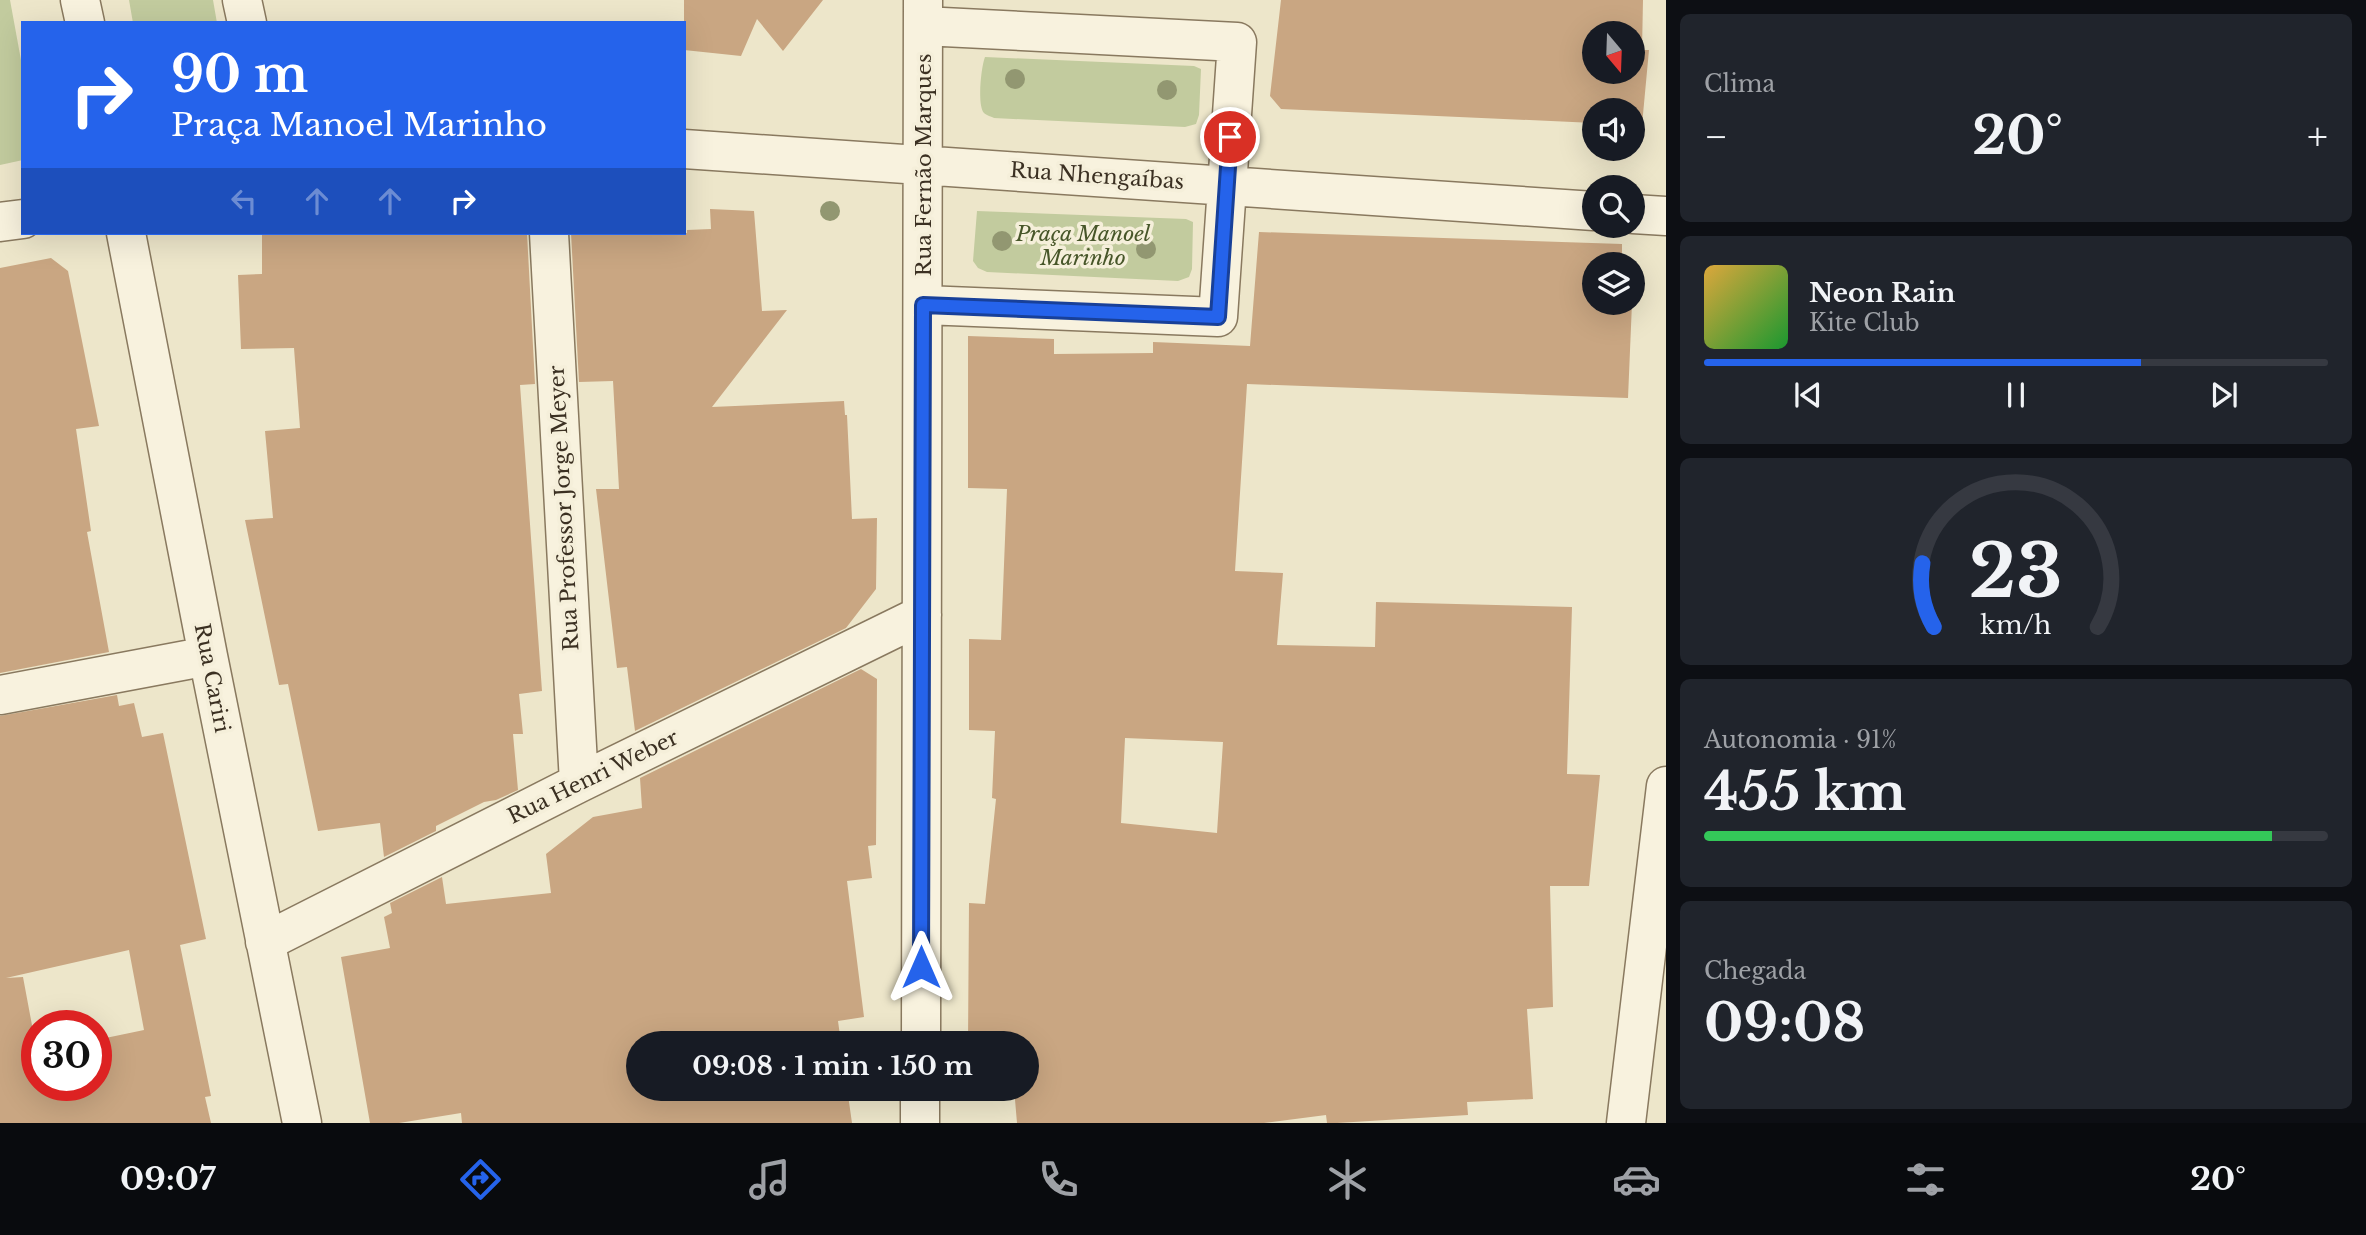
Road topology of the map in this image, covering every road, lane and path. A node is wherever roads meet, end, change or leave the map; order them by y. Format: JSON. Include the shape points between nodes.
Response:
{"nodes":[{"id":1,"x":80,"y":0,"type":"edge"},
{"id":2,"x":242,"y":0,"type":"edge"},
{"id":3,"x":923,"y":13,"type":"edge"},
{"id":4,"x":85,"y":21,"type":"edge"},
{"id":5,"x":247,"y":21,"type":"edge"},
{"id":6,"x":686,"y":149,"type":"edge"},
{"id":7,"x":924,"y":165,"type":"junction"},
{"id":8,"x":1227,"y":185,"type":"junction"},
{"id":9,"x":1582,"y":210,"type":"edge"},
{"id":10,"x":1645,"y":215,"type":"edge"},
{"id":11,"x":1666,"y":216,"type":"edge"},
{"id":12,"x":21,"y":219,"type":"edge"},
{"id":13,"x":0,"y":222,"type":"edge"},
{"id":14,"x":126,"y":235,"type":"edge"},
{"id":15,"x":549,"y":235,"type":"edge"},
{"id":16,"x":923,"y":305,"type":"junction"},
{"id":17,"x":922,"y":615,"type":"junction"},
{"id":18,"x":208,"y":656,"type":"junction"},
{"id":19,"x":0,"y":695,"type":"edge"},
{"id":20,"x":579,"y":783,"type":"junction"},
{"id":21,"x":1666,"y":786,"type":"edge"},
{"id":22,"x":265,"y":942,"type":"junction"},
{"id":23,"x":921,"y":1031,"type":"edge"},
{"id":24,"x":920,"y":1101,"type":"edge"},
{"id":25,"x":302,"y":1123,"type":"edge"},
{"id":26,"x":920,"y":1123,"type":"edge"},
{"id":27,"x":1626,"y":1123,"type":"edge"}],
"edges":[{"from":1,"to":4,"type":"street"},
{"from":2,"to":5,"type":"street"},
{"from":3,"to":7,"type":"street","name":"Rua Fernão Marques"},
{"from":3,"to":8,"type":"street","via":[[1237,42]]},
{"from":6,"to":7,"type":"street","name":"Rua Nhengaíbas"},
{"from":7,"to":8,"type":"street","name":"Rua Nhengaíbas"},
{"from":7,"to":16,"type":"street","name":"Rua Fernão Marques"},
{"from":8,"to":9,"type":"street","name":"Rua Nhengaíbas"},
{"from":8,"to":16,"type":"street","via":[[1218,317]]},
{"from":10,"to":11,"type":"street"},
{"from":12,"to":13,"type":"street"},
{"from":14,"to":18,"type":"street","name":"Rua Cariri"},
{"from":15,"to":20,"type":"street","name":"Rua Professor Jorge Meyer"},
{"from":16,"to":17,"type":"street","name":"Rua Fernão Marques"},
{"from":17,"to":20,"type":"street","name":"Rua Henri Weber"},
{"from":17,"to":23,"type":"street","name":"Rua Fernão Marques"},
{"from":18,"to":19,"type":"street"},
{"from":18,"to":22,"type":"street","name":"Rua Cariri"},
{"from":20,"to":22,"type":"street","name":"Rua Henri Weber"},
{"from":21,"to":27,"type":"street"},
{"from":22,"to":25,"type":"street","name":"Rua Cariri"},
{"from":24,"to":26,"type":"street"}]}
